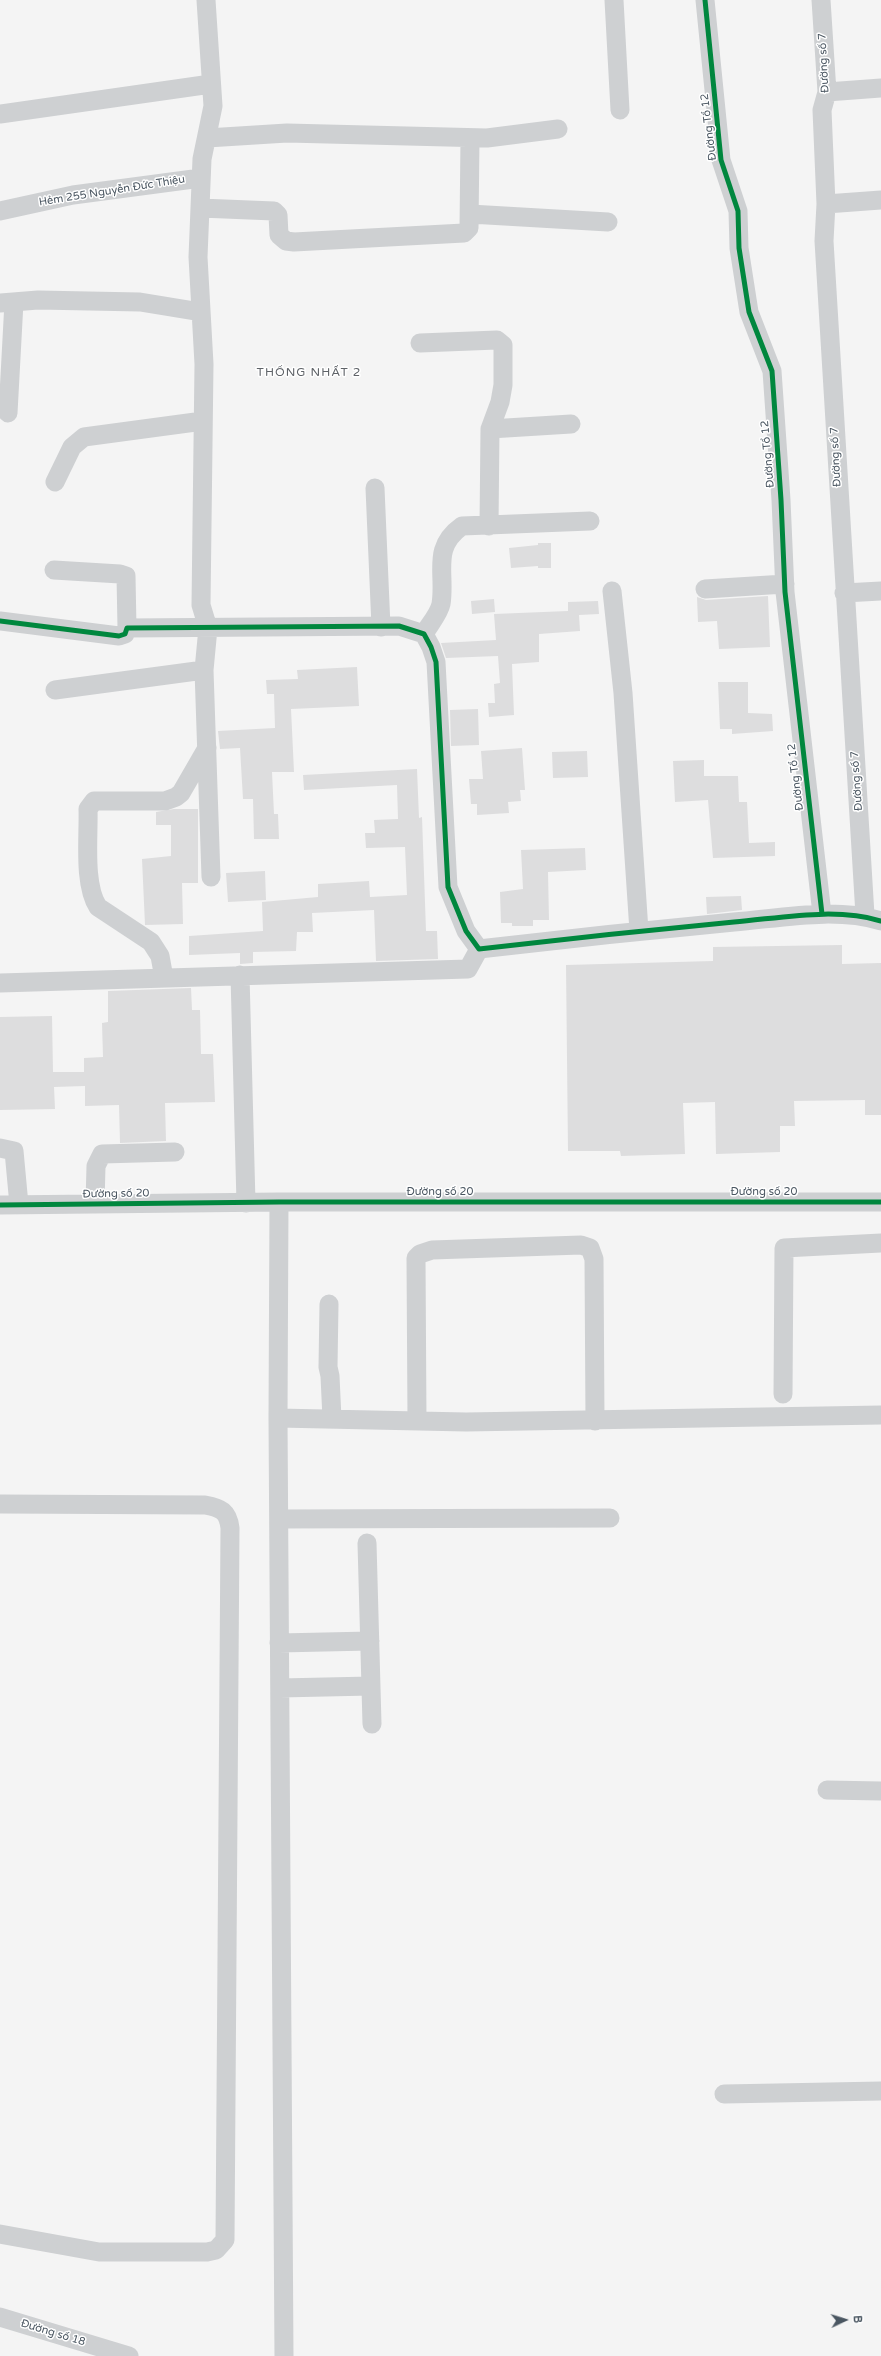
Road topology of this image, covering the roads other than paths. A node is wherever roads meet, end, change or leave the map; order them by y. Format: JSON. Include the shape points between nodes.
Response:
{"nodes":[{"id":1,"x":206,"y":0,"type":"edge"},
{"id":2,"x":614,"y":0,"type":"edge"},
{"id":3,"x":705,"y":0,"type":"edge"},
{"id":4,"x":821,"y":0,"type":"edge"},
{"id":5,"x":211,"y":84,"type":"junction"},
{"id":6,"x":881,"y":88,"type":"edge"},
{"id":7,"x":827,"y":92,"type":"junction"},
{"id":8,"x":620,"y":110,"type":"dead end"},
{"id":9,"x":0,"y":114,"type":"edge"},
{"id":10,"x":558,"y":129,"type":"dead end"},
{"id":11,"x":207,"y":138,"type":"junction"},
{"id":12,"x":470,"y":138,"type":"junction"},
{"id":13,"x":202,"y":178,"type":"junction"},
{"id":14,"x":881,"y":200,"type":"edge"},
{"id":15,"x":826,"y":204,"type":"junction"},
{"id":16,"x":200,"y":208,"type":"junction"},
{"id":17,"x":0,"y":211,"type":"edge"},
{"id":18,"x":470,"y":214,"type":"junction"},
{"id":19,"x":608,"y":222,"type":"dead end"},
{"id":20,"x":7,"y":303,"type":"edge"},
{"id":21,"x":201,"y":312,"type":"junction"},
{"id":22,"x":420,"y":343,"type":"dead end"},
{"id":23,"x":8,"y":413,"type":"dead end"},
{"id":24,"x":203,"y":422,"type":"junction"},
{"id":25,"x":571,"y":424,"type":"dead end"},
{"id":26,"x":490,"y":429,"type":"junction"},
{"id":27,"x":55,"y":482,"type":"dead end"},
{"id":28,"x":375,"y":488,"type":"dead end"},
{"id":29,"x":590,"y":521,"type":"dead end"},
{"id":30,"x":489,"y":526,"type":"junction"},
{"id":31,"x":54,"y":570,"type":"dead end"},
{"id":32,"x":785,"y":584,"type":"junction"},
{"id":33,"x":705,"y":589,"type":"dead end"},
{"id":34,"x":612,"y":591,"type":"dead end"},
{"id":35,"x":881,"y":591,"type":"edge"},
{"id":36,"x":844,"y":593,"type":"junction"},
{"id":37,"x":0,"y":621,"type":"edge"},
{"id":38,"x":381,"y":627,"type":"junction"},
{"id":39,"x":127,"y":628,"type":"junction"},
{"id":40,"x":208,"y":628,"type":"junction"},
{"id":41,"x":424,"y":634,"type":"junction"},
{"id":42,"x":204,"y":670,"type":"junction"},
{"id":43,"x":55,"y":690,"type":"dead end"},
{"id":44,"x":208,"y":748,"type":"junction"},
{"id":45,"x":211,"y":877,"type":"dead end"},
{"id":46,"x":822,"y":914,"type":"junction"},
{"id":47,"x":873,"y":918,"type":"edge"},
{"id":48,"x":639,"y":931,"type":"junction"},
{"id":49,"x":478,"y":949,"type":"junction"},
{"id":50,"x":240,"y":975,"type":"junction"},
{"id":51,"x":164,"y":978,"type":"junction"},
{"id":52,"x":0,"y":983,"type":"edge"},
{"id":53,"x":0,"y":1148,"type":"edge"},
{"id":54,"x":175,"y":1152,"type":"dead end"},
{"id":55,"x":279,"y":1202,"type":"junction"},
{"id":56,"x":881,"y":1202,"type":"edge"},
{"id":57,"x":246,"y":1203,"type":"junction"},
{"id":58,"x":95,"y":1204,"type":"junction"},
{"id":59,"x":0,"y":1205,"type":"edge"},
{"id":60,"x":19,"y":1205,"type":"junction"},
{"id":61,"x":881,"y":1243,"type":"edge"},
{"id":62,"x":329,"y":1304,"type":"dead end"},
{"id":63,"x":783,"y":1394,"type":"dead end"},
{"id":64,"x":881,"y":1415,"type":"edge"},
{"id":65,"x":278,"y":1418,"type":"junction"},
{"id":66,"x":332,"y":1419,"type":"junction"},
{"id":67,"x":417,"y":1421,"type":"junction"},
{"id":68,"x":595,"y":1421,"type":"junction"},
{"id":69,"x":0,"y":1504,"type":"edge"},
{"id":70,"x":610,"y":1518,"type":"dead end"},
{"id":71,"x":279,"y":1519,"type":"junction"},
{"id":72,"x":367,"y":1543,"type":"dead end"},
{"id":73,"x":370,"y":1641,"type":"junction"},
{"id":74,"x":279,"y":1643,"type":"junction"},
{"id":75,"x":371,"y":1686,"type":"junction"},
{"id":76,"x":280,"y":1688,"type":"junction"},
{"id":77,"x":372,"y":1724,"type":"dead end"},
{"id":78,"x":827,"y":1790,"type":"dead end"},
{"id":79,"x":881,"y":1791,"type":"edge"},
{"id":80,"x":881,"y":2091,"type":"edge"},
{"id":81,"x":724,"y":2094,"type":"dead end"},
{"id":82,"x":0,"y":2234,"type":"edge"},
{"id":83,"x":0,"y":2317,"type":"edge"},
{"id":84,"x":129,"y":2356,"type":"edge"},
{"id":85,"x":284,"y":2356,"type":"edge"}],
"edges":[{"from":1,"to":5,"type":"street"},
{"from":2,"to":8,"type":"street"},
{"from":3,"to":32,"type":"street","name":"Đường Tổ 12","via":[[721,160],[738,211],[739,248],[748,312],[772,371]]},
{"from":4,"to":7,"type":"street","name":"Đường số 7"},
{"from":5,"to":9,"type":"street"},
{"from":5,"to":11,"type":"street","via":[[213,106]]},
{"from":6,"to":7,"type":"street"},
{"from":7,"to":15,"type":"street","name":"Đường số 7","via":[[822,110]]},
{"from":10,"to":12,"type":"street","via":[[514,136]]},
{"from":11,"to":12,"type":"street","via":[[287,133]]},
{"from":11,"to":13,"type":"street"},
{"from":12,"to":18,"type":"street"},
{"from":13,"to":16,"type":"street"},
{"from":13,"to":17,"type":"street","name":"Hẻm 255 Nguyễn Đức Thiệu","via":[[80,194]]},
{"from":14,"to":15,"type":"street"},
{"from":15,"to":36,"type":"street","name":"Đường số 7","via":[[824,240]]},
{"from":16,"to":18,"type":"street","via":[[274,211],[278,215],[280,235],[286,241],[294,242],[464,233],[469,228]]},
{"from":16,"to":21,"type":"street","via":[[198,257]]},
{"from":18,"to":19,"type":"street"},
{"from":20,"to":21,"type":"street","via":[[38,300],[140,302]]},
{"from":20,"to":23,"type":"street"},
{"from":21,"to":24,"type":"street","via":[[204,364]]},
{"from":22,"to":26,"type":"street","via":[[493,340],[503,345],[503,385]]},
{"from":24,"to":27,"type":"street","via":[[84,437],[72,447]]},
{"from":24,"to":40,"type":"street","via":[[201,605]]},
{"from":25,"to":26,"type":"street"},
{"from":26,"to":30,"type":"street"},
{"from":28,"to":38,"type":"street"},
{"from":29,"to":30,"type":"street"},
{"from":30,"to":41,"type":"street","via":[[462,526],[452,534],[441,554],[441,606]]},
{"from":31,"to":39,"type":"street","via":[[126,576]]},
{"from":32,"to":33,"type":"street"},
{"from":32,"to":46,"type":"street","name":"Đường Tổ 12"},
{"from":34,"to":48,"type":"street","via":[[623,693]]},
{"from":35,"to":36,"type":"street"},
{"from":36,"to":47,"type":"street","name":"Đường số 7"},
{"from":37,"to":39,"type":"street","via":[[119,636],[125,634]]},
{"from":38,"to":40,"type":"street"},
{"from":38,"to":41,"type":"street","via":[[399,626]]},
{"from":39,"to":40,"type":"street"},
{"from":40,"to":42,"type":"street"},
{"from":41,"to":49,"type":"street","via":[[436,662],[448,887],[466,930]]},
{"from":42,"to":43,"type":"street"},
{"from":42,"to":44,"type":"street"},
{"from":44,"to":45,"type":"street"},
{"from":44,"to":51,"type":"street","via":[[176,798],[99,801],[90,804],[88,809],[90,885],[94,900],[98,907],[151,942],[160,956]]},
{"from":46,"to":47,"type":"street"},
{"from":46,"to":48,"type":"street"},
{"from":48,"to":49,"type":"street"},
{"from":49,"to":50,"type":"street","via":[[468,970]]},
{"from":50,"to":51,"type":"street"},
{"from":50,"to":57,"type":"street"},
{"from":51,"to":52,"type":"street"},
{"from":53,"to":60,"type":"street","via":[[14,1151]]},
{"from":54,"to":58,"type":"street","via":[[102,1154],[96,1166]]},
{"from":55,"to":56,"type":"street","name":"Đường số 20"},
{"from":55,"to":57,"type":"street","name":"Đường số 20"},
{"from":55,"to":65,"type":"street"},
{"from":57,"to":58,"type":"street","name":"Đường số 20"},
{"from":58,"to":60,"type":"street","name":"Đường số 20"},
{"from":59,"to":60,"type":"street","name":"Đường số 20"},
{"from":61,"to":63,"type":"street","via":[[784,1248]]},
{"from":62,"to":66,"type":"street","via":[[328,1367]]},
{"from":64,"to":68,"type":"street"},
{"from":65,"to":66,"type":"street"},
{"from":65,"to":71,"type":"street"},
{"from":66,"to":67,"type":"street"},
{"from":67,"to":68,"type":"street"},
{"from":67,"to":68,"type":"street","via":[[416,1258],[432,1250],[581,1245],[590,1248],[594,1259]]},
{"from":69,"to":82,"type":"street","via":[[205,1505],[225,1512],[230,1528],[225,2240],[216,2250],[207,2252],[99,2252]]},
{"from":70,"to":71,"type":"street"},
{"from":71,"to":74,"type":"street"},
{"from":72,"to":73,"type":"street"},
{"from":73,"to":74,"type":"street"},
{"from":73,"to":75,"type":"street"},
{"from":74,"to":76,"type":"street"},
{"from":75,"to":76,"type":"street"},
{"from":75,"to":77,"type":"street"},
{"from":76,"to":85,"type":"street"},
{"from":78,"to":79,"type":"street"},
{"from":80,"to":81,"type":"street"},
{"from":83,"to":84,"type":"street","name":"Đường số 18"}]}
